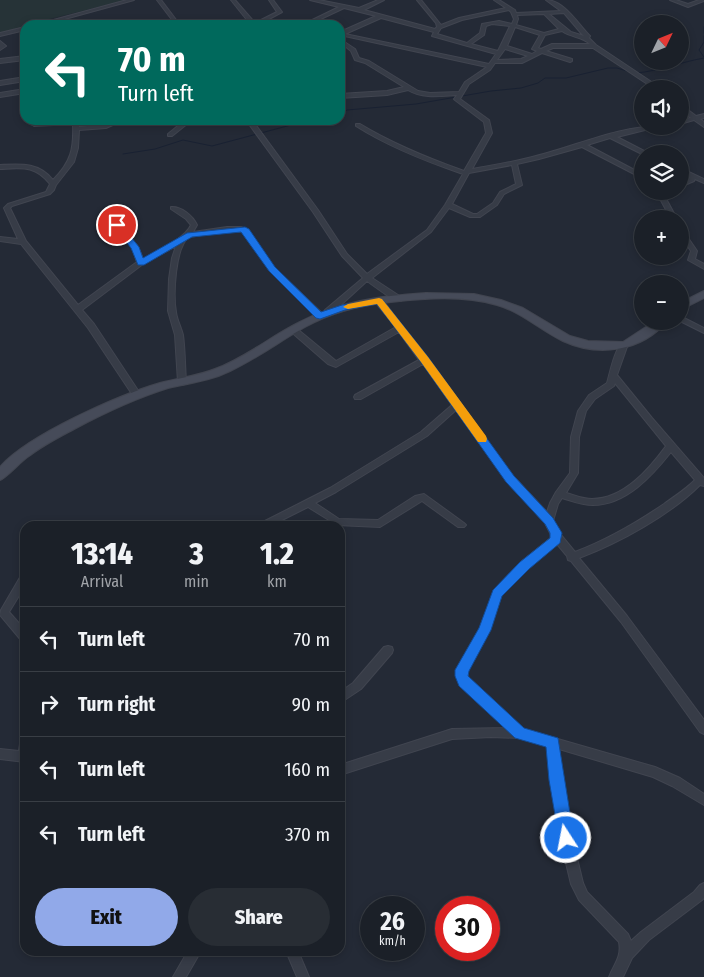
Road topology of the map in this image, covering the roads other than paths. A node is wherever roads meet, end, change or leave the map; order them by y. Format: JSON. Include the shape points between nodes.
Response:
{"nodes":[{"id":1,"x":132,"y":0,"type":"edge"},
{"id":2,"x":159,"y":0,"type":"edge"},
{"id":3,"x":233,"y":0,"type":"edge"},
{"id":4,"x":271,"y":0,"type":"edge"},
{"id":5,"x":277,"y":0,"type":"edge"},
{"id":6,"x":312,"y":0,"type":"edge"},
{"id":7,"x":382,"y":0,"type":"edge"},
{"id":8,"x":419,"y":0,"type":"edge"},
{"id":9,"x":509,"y":0,"type":"edge"},
{"id":10,"x":548,"y":0,"type":"edge"},
{"id":11,"x":672,"y":0,"type":"edge"},
{"id":12,"x":703,"y":0,"type":"edge"},
{"id":13,"x":498,"y":1,"type":"edge"},
{"id":14,"x":332,"y":2,"type":"edge"},
{"id":15,"x":343,"y":7,"type":"junction"},
{"id":16,"x":509,"y":9,"type":"junction"},
{"id":17,"x":359,"y":10,"type":"junction"},
{"id":18,"x":544,"y":12,"type":"junction"},
{"id":19,"x":566,"y":12,"type":"junction"},
{"id":20,"x":515,"y":14,"type":"junction"},
{"id":21,"x":381,"y":16,"type":"junction"},
{"id":22,"x":470,"y":17,"type":"junction"},
{"id":23,"x":58,"y":20,"type":"edge"},
{"id":24,"x":174,"y":20,"type":"edge"},
{"id":25,"x":250,"y":20,"type":"edge"},
{"id":26,"x":264,"y":20,"type":"edge"},
{"id":27,"x":315,"y":20,"type":"edge"},
{"id":28,"x":485,"y":25,"type":"junction"},
{"id":29,"x":513,"y":25,"type":"junction"},
{"id":30,"x":20,"y":29,"type":"edge"},
{"id":31,"x":437,"y":29,"type":"junction"},
{"id":32,"x":563,"y":29,"type":"junction"},
{"id":33,"x":345,"y":32,"type":"edge"},
{"id":34,"x":543,"y":34,"type":"junction"},
{"id":35,"x":0,"y":35,"type":"edge"},
{"id":36,"x":345,"y":35,"type":"edge"},
{"id":37,"x":585,"y":37,"type":"junction"},
{"id":38,"x":458,"y":41,"type":"junction"},
{"id":39,"x":0,"y":43,"type":"edge"},
{"id":40,"x":345,"y":44,"type":"edge"},
{"id":41,"x":468,"y":44,"type":"junction"},
{"id":42,"x":453,"y":46,"type":"dead end"},
{"id":43,"x":594,"y":46,"type":"junction"},
{"id":44,"x":504,"y":47,"type":"junction"},
{"id":45,"x":0,"y":48,"type":"edge"},
{"id":46,"x":448,"y":50,"type":"dead end"},
{"id":47,"x":540,"y":51,"type":"junction"},
{"id":48,"x":498,"y":53,"type":"junction"},
{"id":49,"x":442,"y":55,"type":"junction"},
{"id":50,"x":532,"y":56,"type":"junction"},
{"id":51,"x":20,"y":59,"type":"edge"},
{"id":52,"x":570,"y":60,"type":"dead end"},
{"id":53,"x":0,"y":61,"type":"edge"},
{"id":54,"x":491,"y":64,"type":"junction"},
{"id":55,"x":20,"y":80,"type":"edge"},
{"id":56,"x":645,"y":80,"type":"edge"},
{"id":57,"x":0,"y":83,"type":"edge"},
{"id":58,"x":408,"y":88,"type":"junction"},
{"id":59,"x":20,"y":92,"type":"edge"},
{"id":60,"x":462,"y":93,"type":"junction"},
{"id":61,"x":0,"y":95,"type":"edge"},
{"id":62,"x":345,"y":96,"type":"edge"},
{"id":63,"x":689,"y":113,"type":"edge"},
{"id":64,"x":704,"y":116,"type":"edge"},
{"id":65,"x":695,"y":118,"type":"junction"},
{"id":66,"x":689,"y":120,"type":"edge"},
{"id":67,"x":76,"y":125,"type":"edge"},
{"id":68,"x":108,"y":125,"type":"edge"},
{"id":69,"x":183,"y":125,"type":"edge"},
{"id":70,"x":254,"y":125,"type":"edge"},
{"id":71,"x":358,"y":125,"type":"dead end"},
{"id":72,"x":704,"y":125,"type":"edge"},
{"id":73,"x":76,"y":129,"type":"junction"},
{"id":74,"x":634,"y":131,"type":"edge"},
{"id":75,"x":170,"y":135,"type":"dead end"},
{"id":76,"x":611,"y":136,"type":"junction"},
{"id":77,"x":583,"y":145,"type":"junction"},
{"id":78,"x":634,"y":148,"type":"edge"},
{"id":79,"x":514,"y":162,"type":"junction"},
{"id":80,"x":0,"y":167,"type":"edge"},
{"id":81,"x":466,"y":172,"type":"junction"},
{"id":82,"x":634,"y":172,"type":"edge"},
{"id":83,"x":689,"y":174,"type":"edge"},
{"id":84,"x":693,"y":176,"type":"junction"},
{"id":85,"x":704,"y":181,"type":"edge"},
{"id":86,"x":689,"y":182,"type":"edge"},
{"id":87,"x":53,"y":184,"type":"junction"},
{"id":88,"x":448,"y":206,"type":"junction"},
{"id":89,"x":4,"y":207,"type":"edge"},
{"id":90,"x":173,"y":208,"type":"dead end"},
{"id":91,"x":117,"y":225,"type":"dead end"},
{"id":92,"x":190,"y":234,"type":"junction"},
{"id":93,"x":0,"y":239,"type":"edge"},
{"id":94,"x":181,"y":240,"type":"junction"},
{"id":95,"x":23,"y":242,"type":"junction"},
{"id":96,"x":689,"y":244,"type":"edge"},
{"id":97,"x":141,"y":263,"type":"junction"},
{"id":98,"x":704,"y":267,"type":"edge"},
{"id":99,"x":367,"y":278,"type":"junction"},
{"id":100,"x":704,"y":294,"type":"edge"},
{"id":101,"x":398,"y":299,"type":"junction"},
{"id":102,"x":379,"y":301,"type":"junction"},
{"id":103,"x":689,"y":302,"type":"edge"},
{"id":104,"x":78,"y":309,"type":"junction"},
{"id":105,"x":324,"y":314,"type":"junction"},
{"id":106,"x":689,"y":323,"type":"edge"},
{"id":107,"x":400,"y":328,"type":"junction"},
{"id":108,"x":293,"y":330,"type":"junction"},
{"id":109,"x":647,"y":330,"type":"edge"},
{"id":110,"x":704,"y":331,"type":"edge"},
{"id":111,"x":624,"y":344,"type":"junction"},
{"id":112,"x":425,"y":360,"type":"junction"},
{"id":113,"x":613,"y":375,"type":"junction"},
{"id":114,"x":182,"y":382,"type":"junction"},
{"id":115,"x":137,"y":395,"type":"junction"},
{"id":116,"x":358,"y":397,"type":"dead end"},
{"id":117,"x":457,"y":405,"type":"junction"},
{"id":118,"x":671,"y":446,"type":"junction"},
{"id":119,"x":4,"y":463,"type":"edge"},
{"id":120,"x":0,"y":475,"type":"edge"},
{"id":121,"x":702,"y":482,"type":"edge"},
{"id":122,"x":559,"y":494,"type":"junction"},
{"id":123,"x":308,"y":503,"type":"junction"},
{"id":124,"x":272,"y":521,"type":"edge"},
{"id":125,"x":335,"y":521,"type":"edge"},
{"id":126,"x":549,"y":521,"type":"junction"},
{"id":127,"x":345,"y":522,"type":"edge"},
{"id":128,"x":461,"y":525,"type":"dead end"},
{"id":129,"x":557,"y":537,"type":"junction"},
{"id":130,"x":572,"y":557,"type":"junction"},
{"id":131,"x":20,"y":585,"type":"edge"},
{"id":132,"x":2,"y":614,"type":"edge"},
{"id":133,"x":20,"y":632,"type":"edge"},
{"id":134,"x":388,"y":650,"type":"dead end"},
{"id":135,"x":345,"y":694,"type":"edge"},
{"id":136,"x":704,"y":729,"type":"edge"},
{"id":137,"x":520,"y":733,"type":"junction"},
{"id":138,"x":553,"y":743,"type":"junction"},
{"id":139,"x":0,"y":754,"type":"edge"},
{"id":140,"x":20,"y":756,"type":"edge"},
{"id":141,"x":345,"y":768,"type":"edge"},
{"id":142,"x":704,"y":800,"type":"edge"},
{"id":143,"x":704,"y":889,"type":"edge"},
{"id":144,"x":626,"y":955,"type":"junction"},
{"id":145,"x":192,"y":956,"type":"edge"},
{"id":146,"x":294,"y":956,"type":"edge"},
{"id":147,"x":179,"y":977,"type":"edge"},
{"id":148,"x":303,"y":977,"type":"edge"},
{"id":149,"x":615,"y":977,"type":"edge"}],
"edges":[{"from":1,"to":23,"type":"street"},
{"from":2,"to":24,"type":"street"},
{"from":3,"to":25,"type":"street"},
{"from":4,"to":5,"type":"street"},
{"from":4,"to":26,"type":"street","via":[[280,12]]},
{"from":6,"to":14,"type":"street"},
{"from":7,"to":17,"type":"street"},
{"from":8,"to":31,"type":"street","via":[[436,19]]},
{"from":9,"to":13,"type":"street"},
{"from":10,"to":19,"type":"street","via":[[559,4]]},
{"from":11,"to":12,"type":"street","via":[[690,6]]},
{"from":13,"to":16,"type":"street"},
{"from":14,"to":15,"type":"street"},
{"from":15,"to":17,"type":"street"},
{"from":15,"to":27,"type":"street"},
{"from":16,"to":20,"type":"street"},
{"from":16,"to":22,"type":"street"},
{"from":17,"to":21,"type":"street"},
{"from":18,"to":19,"type":"street"},
{"from":18,"to":20,"type":"street"},
{"from":18,"to":32,"type":"street"},
{"from":19,"to":37,"type":"street","via":[[588,36]]},
{"from":20,"to":29,"type":"street"},
{"from":21,"to":31,"type":"street"},
{"from":21,"to":33,"type":"street"},
{"from":22,"to":28,"type":"street"},
{"from":22,"to":31,"type":"street"},
{"from":28,"to":29,"type":"street"},
{"from":28,"to":41,"type":"street","via":[[482,34]]},
{"from":29,"to":34,"type":"street"},
{"from":29,"to":44,"type":"street"},
{"from":30,"to":35,"type":"street"},
{"from":31,"to":38,"type":"street","via":[[434,35]]},
{"from":32,"to":34,"type":"street"},
{"from":32,"to":37,"type":"street","via":[[574,37]]},
{"from":34,"to":47,"type":"street","via":[[534,48]]},
{"from":36,"to":49,"type":"street"},
{"from":37,"to":43,"type":"street"},
{"from":38,"to":41,"type":"street"},
{"from":38,"to":42,"type":"street"},
{"from":39,"to":45,"type":"street","via":[[3,46]]},
{"from":40,"to":58,"type":"street","via":[[357,59]]},
{"from":41,"to":48,"type":"street"},
{"from":43,"to":47,"type":"street","via":[[552,46]]},
{"from":43,"to":56,"type":"street"},
{"from":44,"to":48,"type":"street"},
{"from":44,"to":50,"type":"street"},
{"from":46,"to":49,"type":"street"},
{"from":47,"to":50,"type":"street"},
{"from":47,"to":52,"type":"street"},
{"from":48,"to":54,"type":"street"},
{"from":49,"to":54,"type":"street"},
{"from":50,"to":54,"type":"street","via":[[522,61]]},
{"from":51,"to":53,"type":"street"},
{"from":54,"to":60,"type":"street","via":[[484,73],[467,82]]},
{"from":55,"to":57,"type":"street"},
{"from":58,"to":60,"type":"street","via":[[430,95]]},
{"from":58,"to":62,"type":"street"},
{"from":59,"to":61,"type":"street"},
{"from":60,"to":81,"type":"street","via":[[457,99],[483,116],[489,126],[484,144]]},
{"from":63,"to":65,"type":"street"},
{"from":64,"to":65,"type":"street"},
{"from":65,"to":66,"type":"street"},
{"from":65,"to":72,"type":"street"},
{"from":67,"to":73,"type":"street"},
{"from":68,"to":73,"type":"street"},
{"from":69,"to":75,"type":"street"},
{"from":70,"to":99,"type":"street","via":[[344,255]]},
{"from":71,"to":81,"type":"street","via":[[408,152]]},
{"from":73,"to":87,"type":"street","via":[[74,158]]},
{"from":74,"to":76,"type":"street"},
{"from":76,"to":77,"type":"street"},
{"from":76,"to":78,"type":"street"},
{"from":77,"to":79,"type":"street"},
{"from":77,"to":82,"type":"street"},
{"from":79,"to":81,"type":"street"},
{"from":79,"to":88,"type":"street","via":[[519,185],[502,193],[495,204],[478,216]]},
{"from":80,"to":87,"type":"street","via":[[39,169]]},
{"from":81,"to":88,"type":"street"},
{"from":83,"to":84,"type":"street"},
{"from":84,"to":85,"type":"street"},
{"from":84,"to":86,"type":"street"},
{"from":87,"to":89,"type":"street","via":[[48,193]]},
{"from":88,"to":99,"type":"street","via":[[416,242]]},
{"from":89,"to":95,"type":"street"},
{"from":90,"to":92,"type":"street","via":[[192,221],[194,230]]},
{"from":91,"to":97,"type":"street","via":[[135,247]]},
{"from":92,"to":94,"type":"street"},
{"from":92,"to":105,"type":"street","via":[[232,229],[246,231],[272,269]]},
{"from":93,"to":95,"type":"street"},
{"from":94,"to":97,"type":"street"},
{"from":94,"to":114,"type":"street","via":[[172,279],[172,310],[179,335]]},
{"from":95,"to":104,"type":"street"},
{"from":96,"to":98,"type":"street","via":[[694,251],[691,260]]},
{"from":97,"to":104,"type":"street"},
{"from":99,"to":101,"type":"street"},
{"from":99,"to":105,"type":"street"},
{"from":100,"to":103,"type":"street"},
{"from":101,"to":102,"type":"street"},
{"from":101,"to":111,"type":"street","via":[[455,296],[490,300],[518,310],[571,341],[594,346]]},
{"from":102,"to":105,"type":"street"},
{"from":102,"to":107,"type":"street"},
{"from":104,"to":115,"type":"street"},
{"from":105,"to":108,"type":"street"},
{"from":106,"to":110,"type":"street"},
{"from":107,"to":108,"type":"street","via":[[336,364]]},
{"from":107,"to":112,"type":"street"},
{"from":108,"to":114,"type":"street","via":[[228,368]]},
{"from":109,"to":111,"type":"street"},
{"from":111,"to":113,"type":"street"},
{"from":112,"to":116,"type":"street"},
{"from":112,"to":117,"type":"street"},
{"from":113,"to":118,"type":"street"},
{"from":113,"to":122,"type":"street","via":[[611,384],[592,397],[582,411],[575,438],[574,473]]},
{"from":114,"to":115,"type":"street"},
{"from":115,"to":119,"type":"street","via":[[51,436]]},
{"from":117,"to":123,"type":"street","via":[[424,434]]},
{"from":117,"to":126,"type":"street","via":[[510,479]]},
{"from":118,"to":121,"type":"street"},
{"from":118,"to":122,"type":"street","via":[[644,477],[624,492],[593,502]]},
{"from":119,"to":120,"type":"street"},
{"from":121,"to":130,"type":"street","via":[[650,518],[592,550]]},
{"from":122,"to":126,"type":"street"},
{"from":123,"to":124,"type":"street"},
{"from":123,"to":125,"type":"street"},
{"from":126,"to":129,"type":"street"},
{"from":127,"to":128,"type":"street","via":[[380,524],[424,497]]},
{"from":129,"to":130,"type":"street"},
{"from":129,"to":137,"type":"street","via":[[497,594],[485,630],[462,670],[464,682]]},
{"from":130,"to":136,"type":"street","via":[[624,619]]},
{"from":131,"to":132,"type":"street"},
{"from":132,"to":133,"type":"street"},
{"from":134,"to":135,"type":"street","via":[[357,686]]},
{"from":137,"to":138,"type":"street"},
{"from":137,"to":141,"type":"street","via":[[452,734]]},
{"from":138,"to":142,"type":"street","via":[[655,772]]},
{"from":138,"to":144,"type":"street","via":[[563,825],[577,884],[583,896],[624,938]]},
{"from":139,"to":140,"type":"street"},
{"from":143,"to":144,"type":"street"},
{"from":144,"to":149,"type":"street"},
{"from":145,"to":147,"type":"street"},
{"from":146,"to":148,"type":"street"}]}
